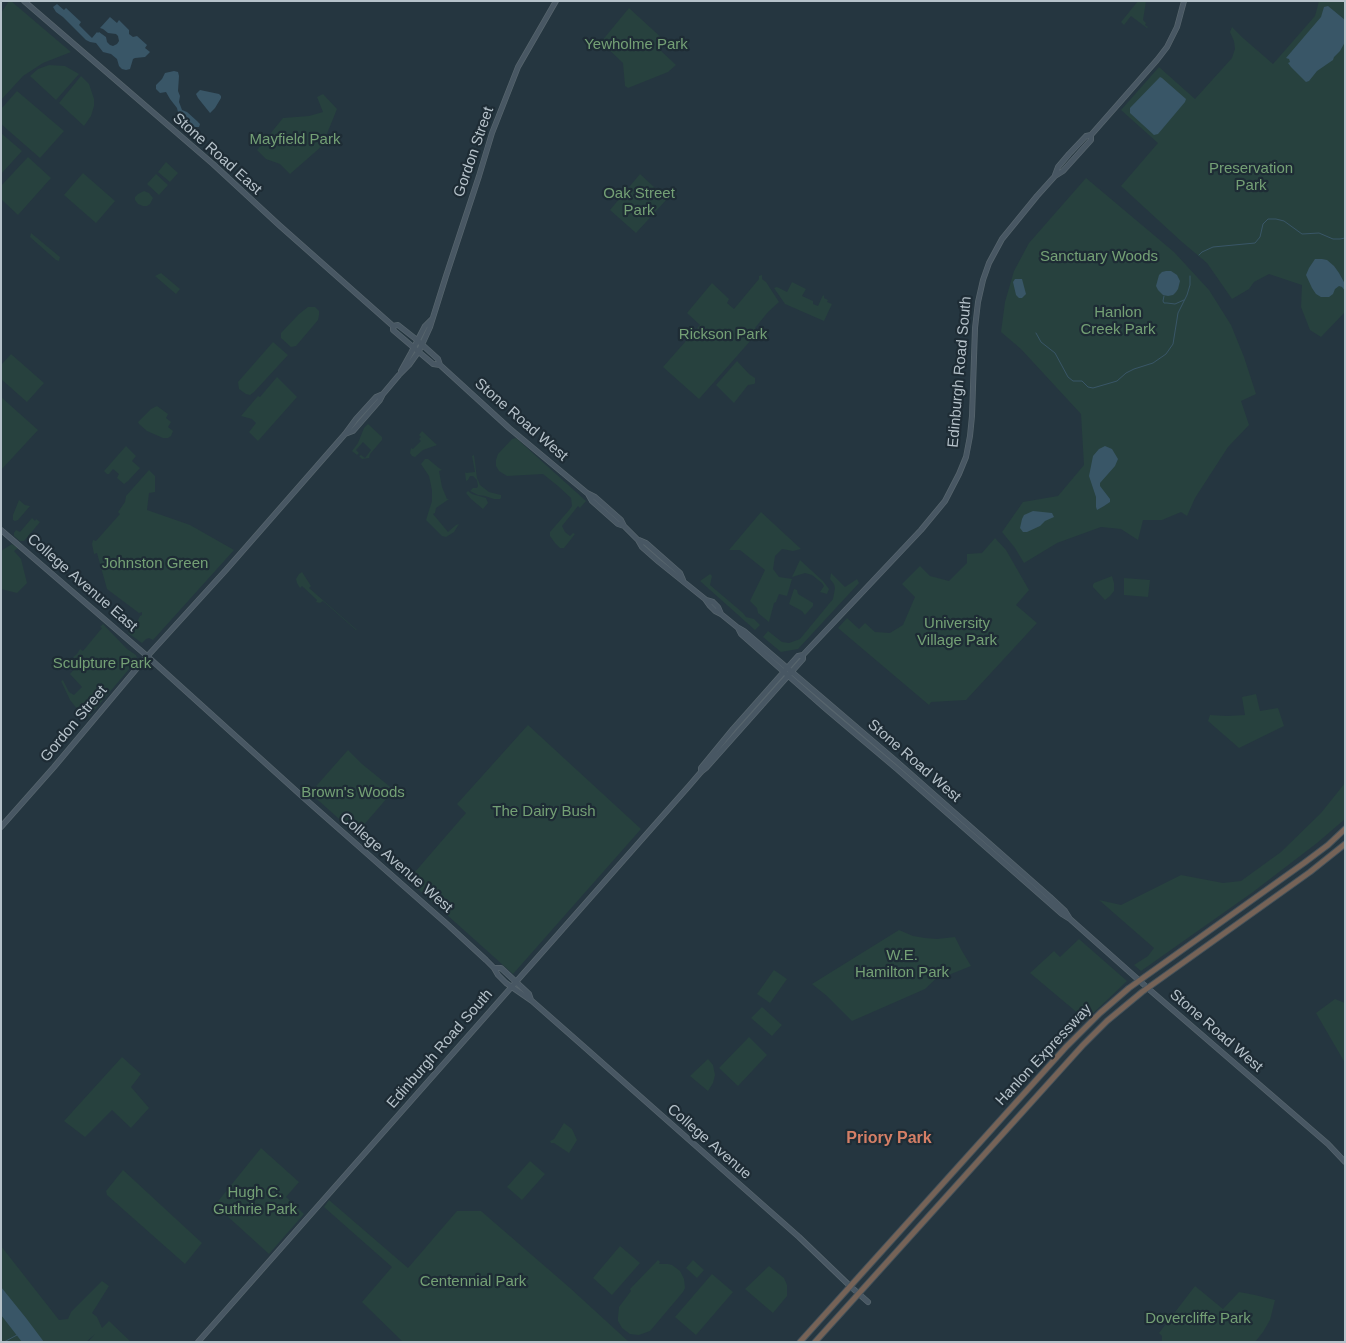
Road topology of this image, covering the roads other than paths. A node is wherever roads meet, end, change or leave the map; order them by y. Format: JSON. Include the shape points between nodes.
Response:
{"nodes":[{"id":1,"x":24,"y":1,"type":"edge"},
{"id":2,"x":556,"y":1,"type":"edge"},
{"id":3,"x":1184,"y":1,"type":"edge"},
{"id":4,"x":432,"y":319,"type":"junction"},
{"id":5,"x":393,"y":326,"type":"junction"},
{"id":6,"x":418,"y":340,"type":"junction"},
{"id":7,"x":422,"y":345,"type":"junction"},
{"id":8,"x":414,"y":348,"type":"junction"},
{"id":9,"x":419,"y":352,"type":"junction"},
{"id":10,"x":440,"y":365,"type":"junction"},
{"id":11,"x":399,"y":374,"type":"junction"},
{"id":12,"x":1,"y":530,"type":"edge"},
{"id":13,"x":147,"y":656,"type":"junction"},
{"id":14,"x":788,"y":672,"type":"junction"},
{"id":15,"x":826,"y":709,"type":"junction"},
{"id":16,"x":834,"y":709,"type":"junction"},
{"id":17,"x":932,"y":800,"type":"junction"},
{"id":18,"x":939,"y":800,"type":"junction"},
{"id":19,"x":1,"y":827,"type":"edge"},
{"id":20,"x":1345,"y":829,"type":"edge"},
{"id":21,"x":966,"y":830,"type":"junction"},
{"id":22,"x":974,"y":830,"type":"junction"},
{"id":23,"x":985,"y":843,"type":"junction"},
{"id":24,"x":1345,"y":844,"type":"edge"},
{"id":25,"x":494,"y":968,"type":"junction"},
{"id":26,"x":1140,"y":981,"type":"junction"},
{"id":27,"x":515,"y":982,"type":"junction"},
{"id":28,"x":511,"y":986,"type":"junction"},
{"id":29,"x":1148,"y":988,"type":"junction"},
{"id":30,"x":532,"y":1001,"type":"junction"},
{"id":31,"x":1345,"y":1162,"type":"edge"},
{"id":32,"x":850,"y":1286,"type":"junction"},
{"id":33,"x":859,"y":1293,"type":"junction"},
{"id":34,"x":868,"y":1302,"type":"dead end"},
{"id":35,"x":198,"y":1342,"type":"edge"},
{"id":36,"x":800,"y":1342,"type":"edge"},
{"id":37,"x":815,"y":1342,"type":"edge"}],
"edges":[{"from":1,"to":5,"type":"main road","name":"Stone Road East","via":[[213,164]]},
{"from":2,"to":4,"type":"main road","name":"Gordon Street","via":[[518,67],[492,133]]},
{"from":3,"to":14,"type":"main road","name":"Edinburgh Road South","via":[[1177,27],[1157,60],[1091,135],[1091,140],[1063,171],[1054,176],[1002,239],[989,263],[978,302],[975,328],[970,436],[966,456],[953,486],[920,530]]},
{"from":4,"to":6,"type":"main road","name":"Gordon Street"},
{"from":4,"to":7,"type":"main road","name":"Gordon Street"},
{"from":5,"to":6,"type":"main road","name":"Stone Road East","via":[[398,325]]},
{"from":5,"to":8,"type":"main road","name":"Stone Road East"},
{"from":6,"to":7,"type":"main road","name":"Stone Road East"},
{"from":6,"to":8,"type":"main road","name":"Gordon Street"},
{"from":7,"to":9,"type":"main road","name":"Gordon Street"},
{"from":7,"to":10,"type":"main road","name":"Stone Road West","via":[[438,359]]},
{"from":8,"to":9,"type":"main road","name":"Stone Road East"},
{"from":8,"to":11,"type":"main road","name":"Gordon Street"},
{"from":9,"to":10,"type":"main road","name":"Stone Road West","via":[[433,364]]},
{"from":9,"to":11,"type":"main road","name":"Gordon Street"},
{"from":10,"to":14,"type":"main road","name":"Stone Road West","via":[[517,435],[622,520],[642,547],[718,607],[741,634]]},
{"from":11,"to":13,"type":"main road","name":"Gordon Street","via":[[353,431],[345,434]]},
{"from":12,"to":13,"type":"main road","name":"College Avenue East"},
{"from":13,"to":19,"type":"main road","name":"Gordon Street"},
{"from":13,"to":25,"type":"main road","name":"College Avenue West"},
{"from":14,"to":15,"type":"main road","name":"Stone Road West"},
{"from":14,"to":16,"type":"main road","name":"Stone Road West"},
{"from":14,"to":27,"type":"main road","name":"Edinburgh Road South"},
{"from":15,"to":16,"type":"main road"},
{"from":15,"to":17,"type":"main road","name":"Stone Road West"},
{"from":16,"to":18,"type":"main road","name":"Stone Road West"},
{"from":17,"to":18,"type":"main road"},
{"from":17,"to":21,"type":"main road","name":"Stone Road West"},
{"from":18,"to":22,"type":"main road","name":"Stone Road West"},
{"from":20,"to":26,"type":"highway","name":"Hanlon Expressway","via":[[1304,864]]},
{"from":21,"to":22,"type":"main road"},
{"from":21,"to":23,"type":"main road","name":"Stone Road West"},
{"from":22,"to":23,"type":"main road","name":"Stone Road West"},
{"from":23,"to":26,"type":"main road","name":"Stone Road West","via":[[1050,897]]},
{"from":24,"to":29,"type":"highway","name":"Hanlon Expressway"},
{"from":25,"to":27,"type":"main road","name":"College Avenue West","via":[[501,968]]},
{"from":25,"to":28,"type":"main road","name":"College Avenue West"},
{"from":26,"to":29,"type":"main road","name":"Stone Road West"},
{"from":26,"to":32,"type":"highway","name":"Hanlon Expressway","via":[[1077,1035]]},
{"from":27,"to":28,"type":"main road","name":"Edinburgh Road South"},
{"from":27,"to":30,"type":"main road","name":"College Avenue West"},
{"from":28,"to":30,"type":"main road","name":"College Avenue West"},
{"from":28,"to":35,"type":"main road","name":"Edinburgh Road South"},
{"from":29,"to":31,"type":"main road","name":"Stone Road West"},
{"from":29,"to":33,"type":"highway","name":"Hanlon Expressway","via":[[1083,1045]]},
{"from":30,"to":32,"type":"main road","name":"College Avenue"},
{"from":32,"to":33,"type":"main road","name":"College Avenue"},
{"from":32,"to":36,"type":"highway","name":"Hanlon Expressway"},
{"from":33,"to":34,"type":"main road","name":"College Avenue"},
{"from":33,"to":37,"type":"highway","name":"Hanlon Expressway"}]}
